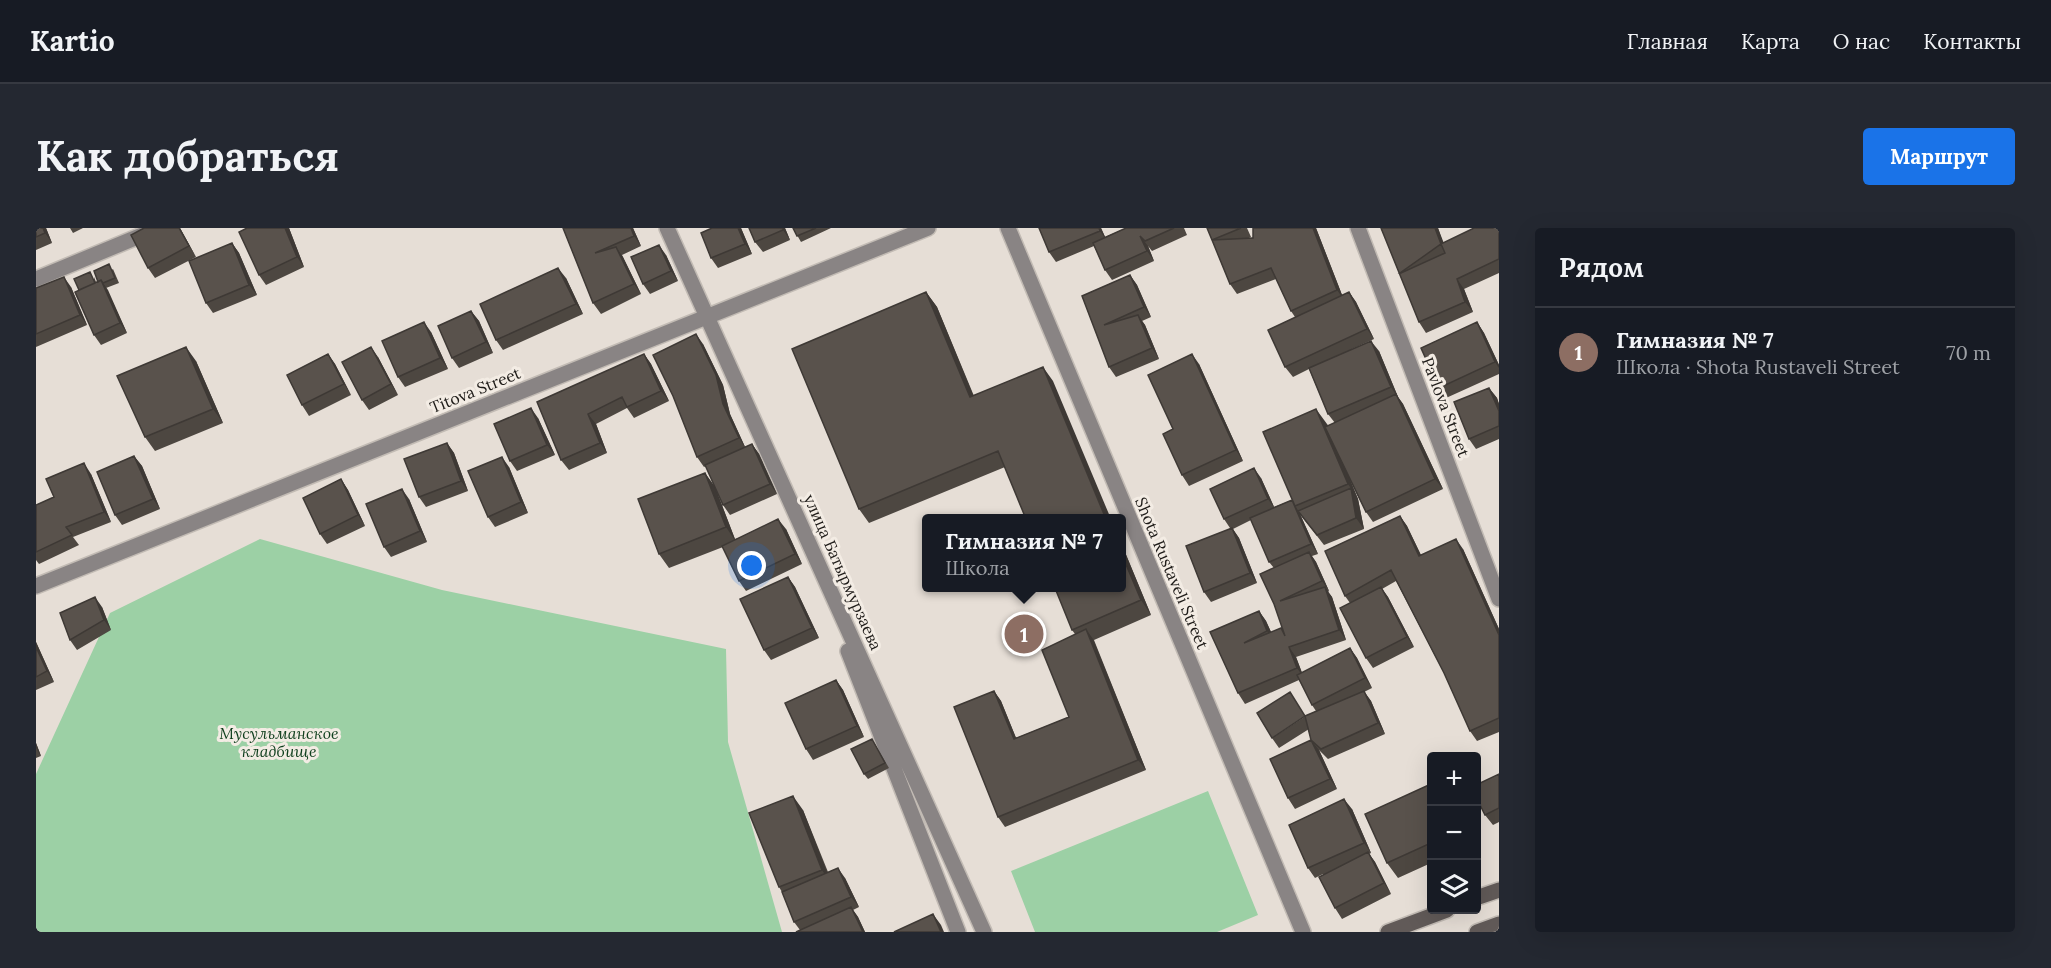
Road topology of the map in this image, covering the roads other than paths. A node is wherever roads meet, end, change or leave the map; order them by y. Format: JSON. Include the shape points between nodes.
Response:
{"nodes":[{"id":1,"x":159,"y":228,"type":"edge"},
{"id":2,"x":665,"y":228,"type":"edge"},
{"id":3,"x":928,"y":228,"type":"edge"},
{"id":4,"x":1008,"y":228,"type":"edge"},
{"id":5,"x":1358,"y":228,"type":"edge"},
{"id":6,"x":36,"y":279,"type":"edge"},
{"id":7,"x":707,"y":317,"type":"junction"},
{"id":8,"x":36,"y":586,"type":"edge"},
{"id":9,"x":1499,"y":598,"type":"edge"},
{"id":10,"x":1499,"y":890,"type":"edge"},
{"id":11,"x":1481,"y":896,"type":"edge"},
{"id":12,"x":1434,"y":914,"type":"edge"},
{"id":13,"x":1499,"y":924,"type":"edge"},
{"id":14,"x":958,"y":932,"type":"edge"},
{"id":15,"x":984,"y":932,"type":"edge"},
{"id":16,"x":1303,"y":932,"type":"edge"},
{"id":17,"x":1388,"y":932,"type":"edge"},
{"id":18,"x":1477,"y":932,"type":"edge"}],
"edges":[{"from":1,"to":6,"type":"street"},
{"from":2,"to":7,"type":"street","name":"улица Батырмурзаева"},
{"from":3,"to":7,"type":"street","name":"Titova Street"},
{"from":4,"to":16,"type":"street","name":"Shota Rustaveli Street"},
{"from":5,"to":9,"type":"street","name":"Pavlova Street"},
{"from":7,"to":8,"type":"street","name":"Titova Street"},
{"from":7,"to":14,"type":"street","name":"улица Батырмурзаева","via":[[823,588]]},
{"from":7,"to":15,"type":"street","name":"улица Батырмурзаева"},
{"from":10,"to":11,"type":"main road"},
{"from":12,"to":17,"type":"main road"},
{"from":13,"to":18,"type":"main road"}]}
